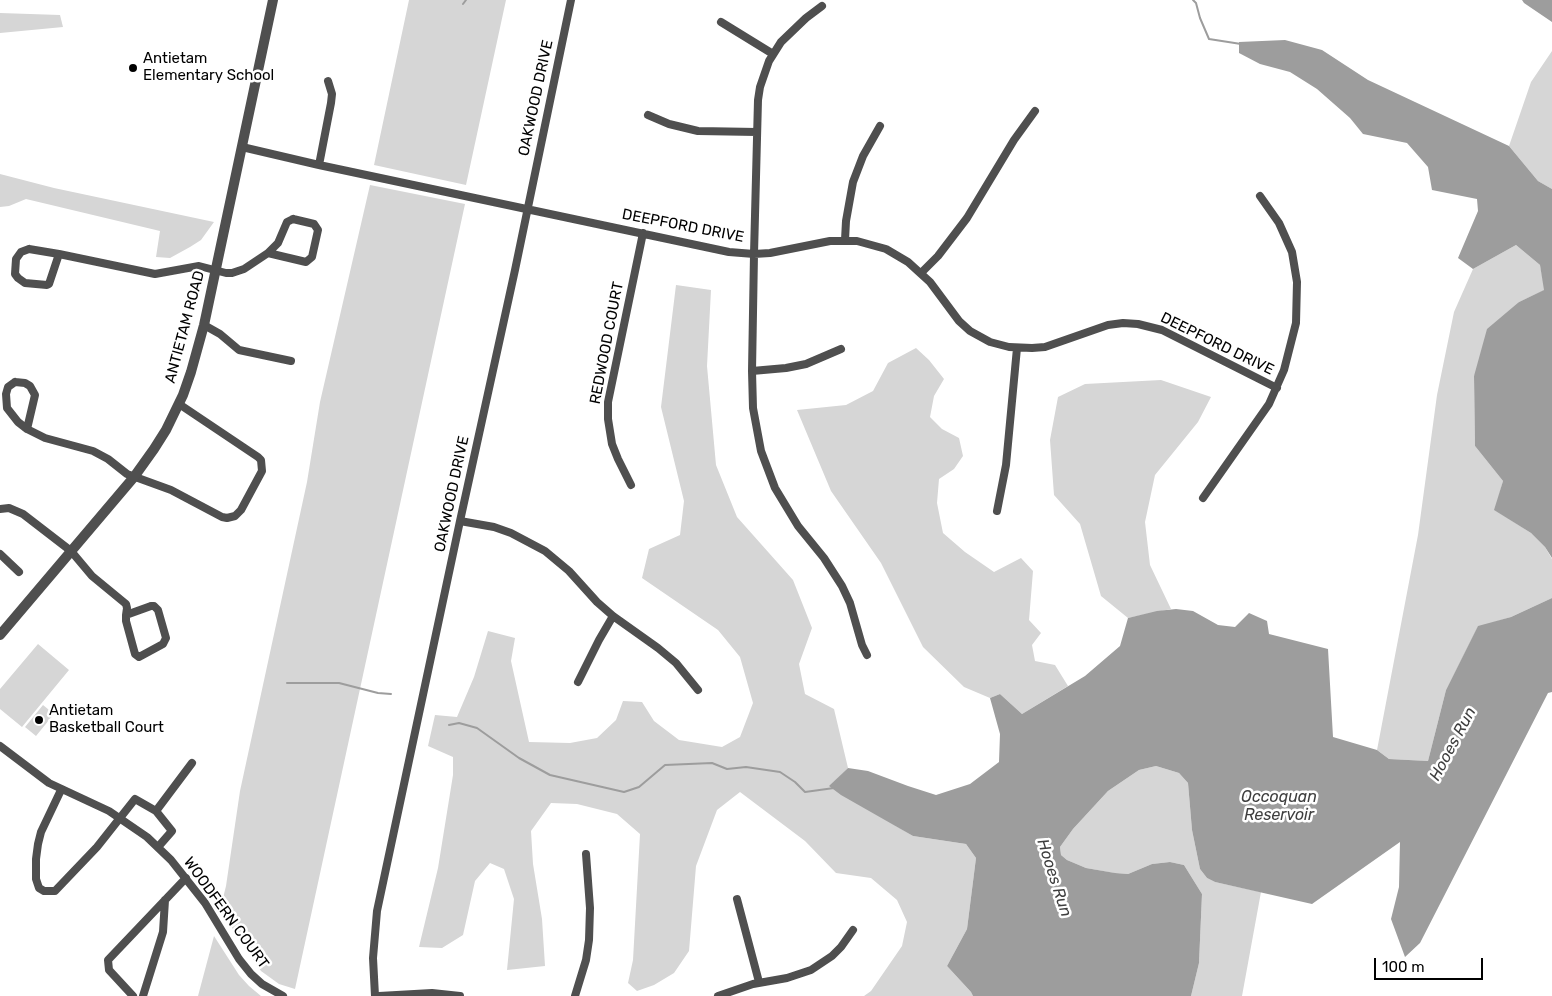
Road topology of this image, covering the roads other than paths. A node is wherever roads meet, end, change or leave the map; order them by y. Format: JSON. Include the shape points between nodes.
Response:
{"nodes":[{"id":1,"x":273,"y":0,"type":"edge"},
{"id":2,"x":571,"y":0,"type":"edge"},
{"id":3,"x":822,"y":6,"type":"dead end"},
{"id":4,"x":721,"y":22,"type":"dead end"},
{"id":5,"x":773,"y":54,"type":"junction"},
{"id":6,"x":328,"y":81,"type":"dead end"},
{"id":7,"x":1035,"y":111,"type":"dead end"},
{"id":8,"x":648,"y":115,"type":"dead end"},
{"id":9,"x":880,"y":126,"type":"dead end"},
{"id":10,"x":756,"y":132,"type":"junction"},
{"id":11,"x":242,"y":147,"type":"junction"},
{"id":12,"x":319,"y":165,"type":"junction"},
{"id":13,"x":1260,"y":196,"type":"dead end"},
{"id":14,"x":528,"y":208,"type":"junction"},
{"id":15,"x":643,"y":233,"type":"junction"},
{"id":16,"x":845,"y":240,"type":"junction"},
{"id":17,"x":268,"y":253,"type":"junction"},
{"id":18,"x":58,"y":254,"type":"junction"},
{"id":19,"x":754,"y":254,"type":"junction"},
{"id":20,"x":216,"y":270,"type":"junction"},
{"id":21,"x":921,"y":273,"type":"junction"},
{"id":22,"x":204,"y":326,"type":"junction"},
{"id":23,"x":1017,"y":348,"type":"junction"},
{"id":24,"x":841,"y":349,"type":"dead end"},
{"id":25,"x":291,"y":361,"type":"dead end"},
{"id":26,"x":752,"y":371,"type":"junction"},
{"id":27,"x":1277,"y":388,"type":"junction"},
{"id":28,"x":179,"y":404,"type":"junction"},
{"id":29,"x":27,"y":429,"type":"junction"},
{"id":30,"x":134,"y":477,"type":"junction"},
{"id":31,"x":631,"y":485,"type":"dead end"},
{"id":32,"x":1203,"y":498,"type":"dead end"},
{"id":33,"x":0,"y":509,"type":"edge"},
{"id":34,"x":997,"y":511,"type":"dead end"},
{"id":35,"x":460,"y":521,"type":"junction"},
{"id":36,"x":70,"y":552,"type":"junction"},
{"id":37,"x":0,"y":554,"type":"edge"},
{"id":38,"x":19,"y":572,"type":"dead end"},
{"id":39,"x":126,"y":615,"type":"junction"},
{"id":40,"x":613,"y":616,"type":"junction"},
{"id":41,"x":0,"y":635,"type":"edge"},
{"id":42,"x":867,"y":655,"type":"dead end"},
{"id":43,"x":578,"y":682,"type":"dead end"},
{"id":44,"x":698,"y":690,"type":"dead end"},
{"id":45,"x":0,"y":746,"type":"edge"},
{"id":46,"x":192,"y":763,"type":"dead end"},
{"id":47,"x":61,"y":790,"type":"junction"},
{"id":48,"x":156,"y":811,"type":"junction"},
{"id":49,"x":121,"y":818,"type":"junction"},
{"id":50,"x":158,"y":847,"type":"junction"},
{"id":51,"x":586,"y":854,"type":"dead end"},
{"id":52,"x":186,"y":878,"type":"junction"},
{"id":53,"x":738,"y":899,"type":"dead end"},
{"id":54,"x":165,"y":900,"type":"junction"},
{"id":55,"x":853,"y":930,"type":"dead end"},
{"id":56,"x":759,"y":982,"type":"junction"},
{"id":57,"x":133,"y":996,"type":"edge"},
{"id":58,"x":143,"y":996,"type":"edge"},
{"id":59,"x":283,"y":996,"type":"edge"},
{"id":60,"x":375,"y":996,"type":"edge"},
{"id":61,"x":379,"y":996,"type":"edge"},
{"id":62,"x":460,"y":996,"type":"edge"},
{"id":63,"x":575,"y":996,"type":"edge"},
{"id":64,"x":718,"y":996,"type":"edge"}],
"edges":[{"from":1,"to":11,"type":"street","name":"ANTIETAM ROAD"},
{"from":2,"to":14,"type":"street","name":"OAKWOOD DRIVE"},
{"from":3,"to":5,"type":"street","via":[[793,30]]},
{"from":4,"to":5,"type":"street"},
{"from":5,"to":10,"type":"street","via":[[760,87]]},
{"from":6,"to":12,"type":"street","via":[[332,94]]},
{"from":7,"to":21,"type":"street","via":[[967,218]]},
{"from":8,"to":10,"type":"street","via":[[698,131]]},
{"from":9,"to":16,"type":"street","via":[[853,182]]},
{"from":10,"to":19,"type":"street"},
{"from":11,"to":12,"type":"street","name":"DEEPFORD DRIVE"},
{"from":11,"to":20,"type":"street","name":"ANTIETAM ROAD"},
{"from":12,"to":14,"type":"street","name":"DEEPFORD DRIVE"},
{"from":13,"to":27,"type":"street","via":[[1286,237],[1298,282],[1294,336]]},
{"from":14,"to":15,"type":"street","name":"DEEPFORD DRIVE"},
{"from":14,"to":35,"type":"street","name":"OAKWOOD DRIVE"},
{"from":15,"to":19,"type":"street","name":"DEEPFORD DRIVE"},
{"from":15,"to":31,"type":"street","name":"REDWOOD COURT","via":[[608,402],[612,444]]},
{"from":16,"to":19,"type":"street","name":"DEEPFORD DRIVE"},
{"from":16,"to":21,"type":"street","name":"DEEPFORD DRIVE","via":[[886,249]]},
{"from":17,"to":17,"type":"street","via":[[306,262],[312,257],[318,234],[316,227],[289,220],[278,243]]},
{"from":17,"to":20,"type":"street","via":[[239,271],[226,273]]},
{"from":18,"to":18,"type":"street","via":[[25,250],[16,259],[15,274],[25,283],[47,285]]},
{"from":18,"to":20,"type":"street","via":[[148,273],[191,267]]},
{"from":19,"to":26,"type":"street"},
{"from":20,"to":22,"type":"street","name":"ANTIETAM ROAD"},
{"from":21,"to":23,"type":"street","name":"DEEPFORD DRIVE","via":[[958,321],[970,331],[990,342]]},
{"from":22,"to":25,"type":"street","via":[[239,350]]},
{"from":22,"to":28,"type":"street","name":"ANTIETAM ROAD"},
{"from":23,"to":27,"type":"street","name":"DEEPFORD DRIVE","via":[[1045,347],[1108,325],[1138,324],[1162,330]]},
{"from":23,"to":34,"type":"street","via":[[1006,465]]},
{"from":24,"to":26,"type":"street","via":[[806,364]]},
{"from":26,"to":42,"type":"street","via":[[756,432],[767,470],[784,505],[842,586]]},
{"from":27,"to":32,"type":"street","via":[[1259,420]]},
{"from":28,"to":30,"type":"street","name":"ANTIETAM ROAD"},
{"from":28,"to":30,"type":"street","via":[[261,460],[262,470],[241,510],[231,518],[222,517],[171,490]]},
{"from":29,"to":29,"type":"street","via":[[8,408],[6,394],[8,387],[15,382],[24,382],[35,395]]},
{"from":29,"to":30,"type":"street","via":[[45,438],[93,451]]},
{"from":30,"to":36,"type":"street","name":"ANTIETAM ROAD"},
{"from":33,"to":36,"type":"street","via":[[9,508],[23,514]]},
{"from":35,"to":40,"type":"street","via":[[494,527],[544,551],[569,571]]},
{"from":35,"to":60,"type":"street","name":"OAKWOOD DRIVE","via":[[377,911],[373,958]]},
{"from":36,"to":39,"type":"street","via":[[92,576],[126,604]]},
{"from":36,"to":41,"type":"street","name":"ANTIETAM ROAD"},
{"from":37,"to":38,"type":"street"},
{"from":39,"to":39,"type":"street","via":[[151,606],[157,608],[166,634],[164,643],[142,657],[137,656]]},
{"from":40,"to":43,"type":"street"},
{"from":40,"to":44,"type":"street","via":[[658,648]]},
{"from":45,"to":47,"type":"street","name":"WOODFERN COURT"},
{"from":46,"to":48,"type":"street"},
{"from":47,"to":49,"type":"street","name":"WOODFERN COURT"},
{"from":47,"to":49,"type":"street","via":[[38,844],[36,879],[44,891],[55,891]]},
{"from":48,"to":49,"type":"street","via":[[135,799]]},
{"from":48,"to":50,"type":"street","via":[[172,831]]},
{"from":49,"to":50,"type":"street","name":"WOODFERN COURT"},
{"from":50,"to":52,"type":"street","name":"WOODFERN COURT"},
{"from":51,"to":63,"type":"street","via":[[589,940]]},
{"from":52,"to":54,"type":"street"},
{"from":52,"to":59,"type":"street","name":"WOODFERN COURT","via":[[251,974]]},
{"from":53,"to":56,"type":"street"},
{"from":54,"to":57,"type":"street","via":[[108,960],[109,970]]},
{"from":54,"to":58,"type":"street","via":[[163,932]]},
{"from":55,"to":56,"type":"street","via":[[842,947],[811,970]]},
{"from":56,"to":64,"type":"street"},
{"from":61,"to":62,"type":"street","via":[[432,993]]}]}
